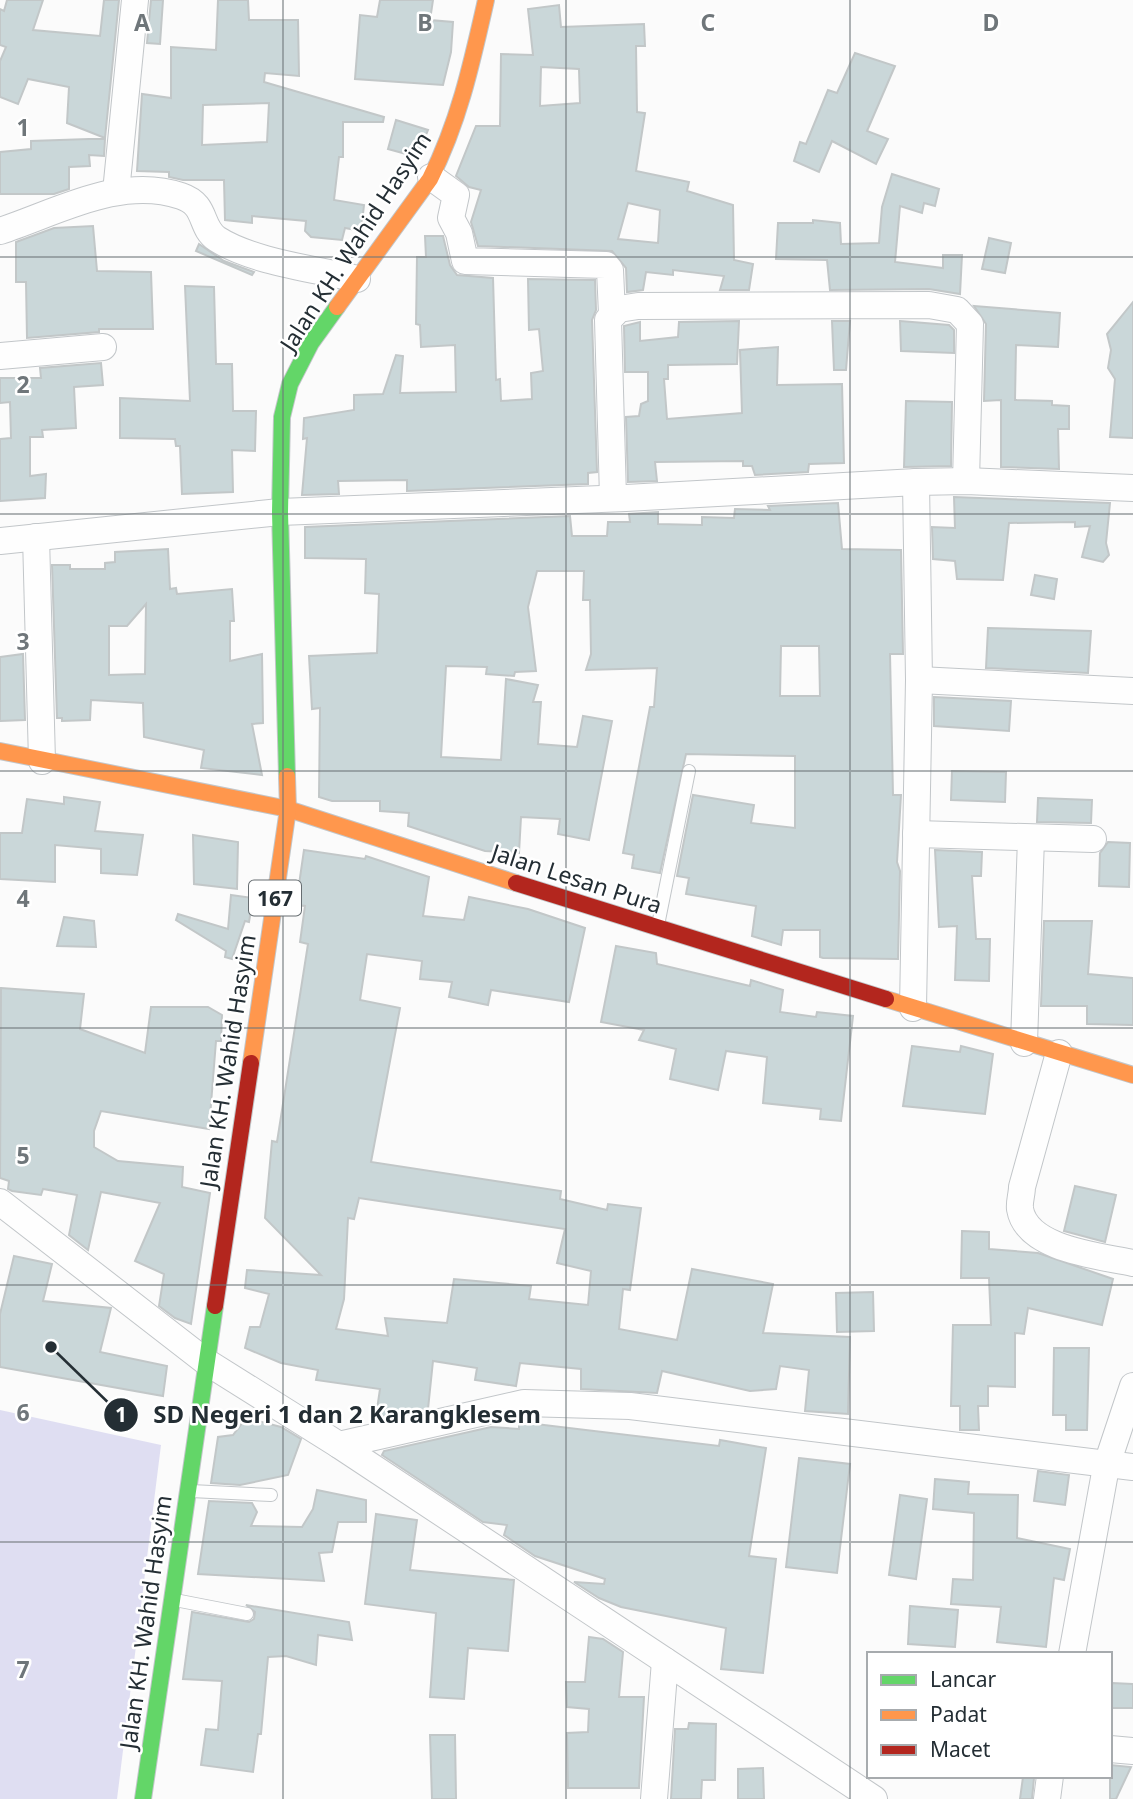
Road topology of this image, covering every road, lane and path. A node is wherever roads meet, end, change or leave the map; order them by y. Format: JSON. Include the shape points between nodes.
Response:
{"nodes":[{"id":1,"x":135,"y":0,"type":"edge"},
{"id":2,"x":486,"y":0,"type":"edge"},
{"id":3,"x":431,"y":177,"type":"junction"},
{"id":4,"x":116,"y":192,"type":"junction"},
{"id":5,"x":0,"y":231,"type":"edge"},
{"id":6,"x":357,"y":279,"type":"junction"},
{"id":7,"x":612,"y":314,"type":"junction"},
{"id":8,"x":103,"y":347,"type":"dead end"},
{"id":9,"x":0,"y":356,"type":"edge"},
{"id":10,"x":967,"y":481,"type":"junction"},
{"id":11,"x":916,"y":482,"type":"junction"},
{"id":12,"x":1133,"y":488,"type":"edge"},
{"id":13,"x":613,"y":497,"type":"junction"},
{"id":14,"x":280,"y":512,"type":"junction"},
{"id":15,"x":36,"y":537,"type":"junction"},
{"id":16,"x":0,"y":541,"type":"edge"},
{"id":17,"x":919,"y":680,"type":"junction"},
{"id":18,"x":1133,"y":691,"type":"edge"},
{"id":19,"x":0,"y":751,"type":"edge"},
{"id":20,"x":42,"y":761,"type":"junction"},
{"id":21,"x":689,"y":771,"type":"dead end"},
{"id":22,"x":288,"y":809,"type":"junction"},
{"id":23,"x":916,"y":834,"type":"junction"},
{"id":24,"x":1031,"y":838,"type":"junction"},
{"id":25,"x":1093,"y":839,"type":"dead end"},
{"id":26,"x":657,"y":929,"type":"junction"},
{"id":27,"x":913,"y":1008,"type":"junction"},
{"id":28,"x":1024,"y":1043,"type":"junction"},
{"id":29,"x":1059,"y":1054,"type":"junction"},
{"id":30,"x":1133,"y":1074,"type":"edge"},
{"id":31,"x":0,"y":1202,"type":"edge"},
{"id":32,"x":1133,"y":1263,"type":"edge"},
{"id":33,"x":205,"y":1361,"type":"junction"},
{"id":34,"x":1133,"y":1386,"type":"edge"},
{"id":35,"x":339,"y":1445,"type":"junction"},
{"id":36,"x":1106,"y":1466,"type":"junction"},
{"id":37,"x":1133,"y":1468,"type":"edge"},
{"id":38,"x":187,"y":1491,"type":"junction"},
{"id":39,"x":271,"y":1495,"type":"dead end"},
{"id":40,"x":171,"y":1599,"type":"junction"},
{"id":41,"x":247,"y":1614,"type":"dead end"},
{"id":42,"x":1072,"y":1652,"type":"edge"},
{"id":43,"x":665,"y":1661,"type":"junction"},
{"id":44,"x":1112,"y":1749,"type":"edge"},
{"id":45,"x":1133,"y":1751,"type":"edge"},
{"id":46,"x":1051,"y":1778,"type":"edge"},
{"id":47,"x":143,"y":1799,"type":"edge"},
{"id":48,"x":654,"y":1799,"type":"edge"},
{"id":49,"x":874,"y":1799,"type":"edge"},
{"id":50,"x":1047,"y":1799,"type":"edge"}],
"edges":[{"from":1,"to":4,"type":"street"},
{"from":2,"to":3,"type":"main road","name":"Jalan KH. Wahid Hasyim","number":"167","via":[[454,130]]},
{"from":3,"to":6,"type":"main road","name":"Jalan KH. Wahid Hasyim","number":"167"},
{"from":3,"to":7,"type":"street","via":[[456,195],[451,218],[465,261],[606,265]]},
{"from":4,"to":5,"type":"street","via":[[77,201]]},
{"from":4,"to":6,"type":"street","via":[[178,195],[192,200],[216,239],[270,258]]},
{"from":6,"to":14,"type":"main road","name":"Jalan KH. Wahid Hasyim","number":"167","via":[[311,343],[290,384],[282,417]]},
{"from":7,"to":10,"type":"street","via":[[638,306],[929,304],[957,310],[970,324]]},
{"from":7,"to":13,"type":"street","via":[[607,338]]},
{"from":8,"to":9,"type":"street"},
{"from":10,"to":11,"type":"street"},
{"from":10,"to":12,"type":"street"},
{"from":11,"to":13,"type":"street"},
{"from":11,"to":17,"type":"street"},
{"from":13,"to":14,"type":"street"},
{"from":14,"to":15,"type":"street"},
{"from":14,"to":22,"type":"main road","name":"Jalan KH. Wahid Hasyim","number":"167"},
{"from":15,"to":16,"type":"street"},
{"from":15,"to":20,"type":"street"},
{"from":17,"to":18,"type":"street"},
{"from":17,"to":23,"type":"street"},
{"from":19,"to":20,"type":"main road","name":"Jalan Lesan Pura"},
{"from":20,"to":22,"type":"main road","name":"Jalan Lesan Pura"},
{"from":21,"to":26,"type":"lane"},
{"from":22,"to":26,"type":"main road","name":"Jalan Lesan Pura"},
{"from":22,"to":33,"type":"main road","name":"Jalan KH. Wahid Hasyim","number":"167"},
{"from":23,"to":24,"type":"street"},
{"from":23,"to":27,"type":"street"},
{"from":24,"to":25,"type":"street"},
{"from":24,"to":28,"type":"street"},
{"from":26,"to":27,"type":"main road","name":"Jalan Lesan Pura"},
{"from":27,"to":28,"type":"main road","name":"Jalan Lesan Pura"},
{"from":28,"to":29,"type":"main road","name":"Jalan Lesan Pura"},
{"from":29,"to":30,"type":"main road","name":"Jalan Lesan Pura"},
{"from":29,"to":32,"type":"street","via":[[1023,1187],[1020,1208],[1024,1221],[1054,1245]]},
{"from":31,"to":33,"type":"street"},
{"from":33,"to":35,"type":"street"},
{"from":33,"to":38,"type":"main road","name":"Jalan KH. Wahid Hasyim","number":"167"},
{"from":34,"to":36,"type":"street"},
{"from":35,"to":36,"type":"street","via":[[501,1407],[573,1402]]},
{"from":35,"to":43,"type":"street"},
{"from":36,"to":37,"type":"street"},
{"from":36,"to":42,"type":"street"},
{"from":38,"to":39,"type":"lane"},
{"from":38,"to":40,"type":"main road","name":"Jalan KH. Wahid Hasyim","number":"167"},
{"from":40,"to":41,"type":"lane"},
{"from":40,"to":47,"type":"main road","name":"Jalan KH. Wahid Hasyim","number":"167"},
{"from":43,"to":48,"type":"street"},
{"from":43,"to":49,"type":"street"},
{"from":44,"to":45,"type":"street"},
{"from":46,"to":50,"type":"street"}]}
